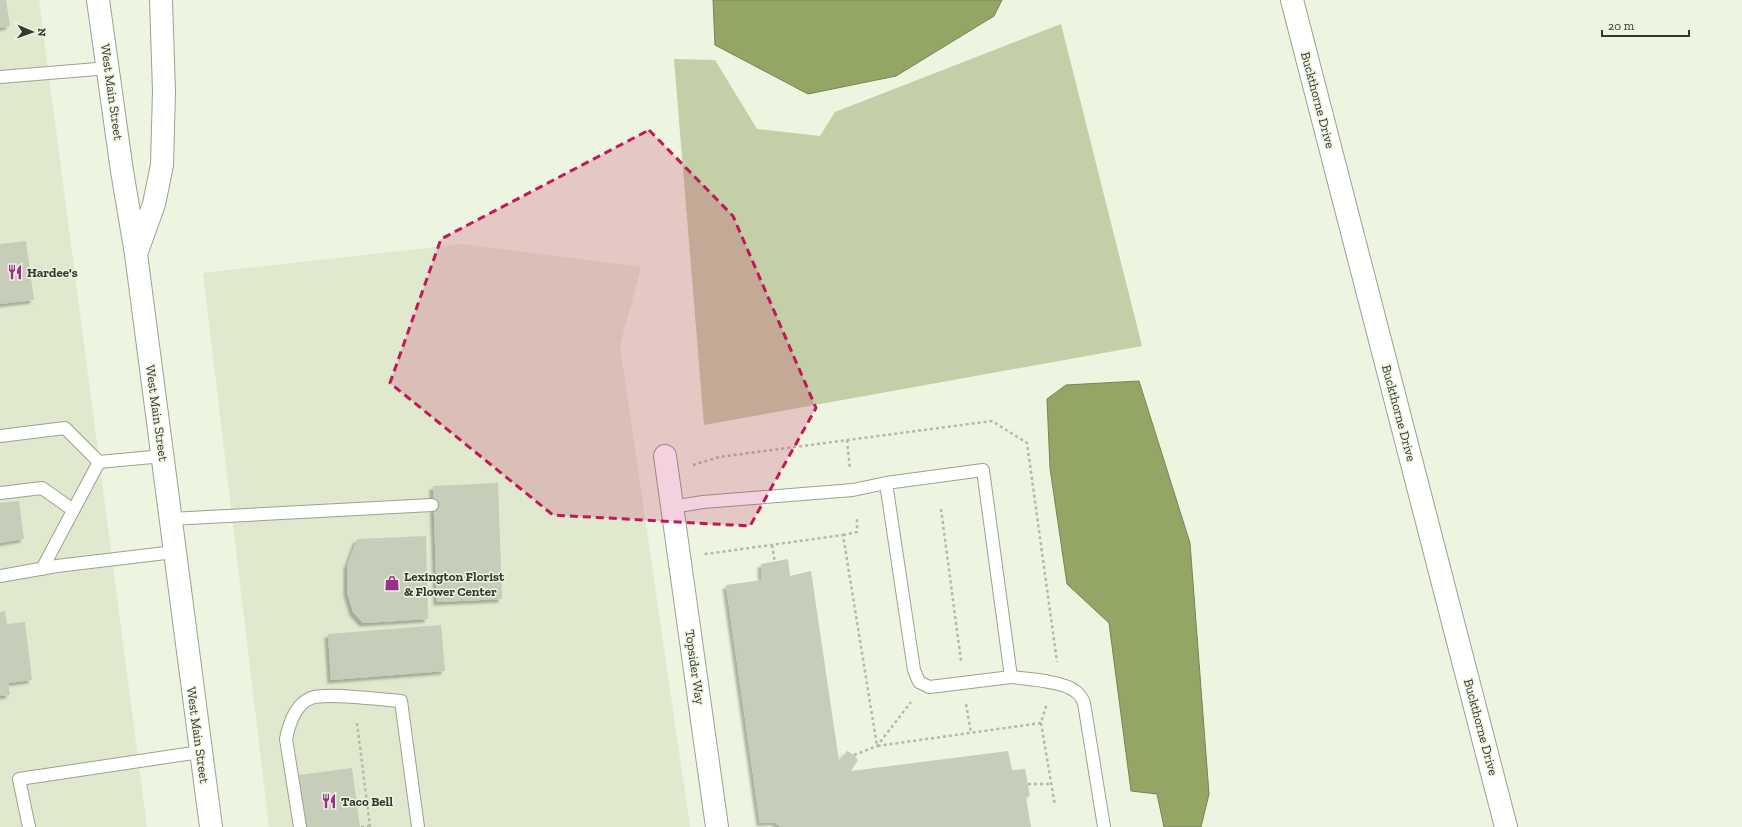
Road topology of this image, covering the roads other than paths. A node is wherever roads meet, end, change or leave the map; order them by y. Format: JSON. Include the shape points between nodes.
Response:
{"nodes":[{"id":1,"x":98,"y":0,"type":"edge"},
{"id":2,"x":161,"y":0,"type":"edge"},
{"id":3,"x":1292,"y":0,"type":"edge"},
{"id":4,"x":109,"y":68,"type":"junction"},
{"id":5,"x":0,"y":77,"type":"edge"},
{"id":6,"x":136,"y":254,"type":"junction"},
{"id":7,"x":0,"y":436,"type":"edge"},
{"id":8,"x":163,"y":456,"type":"junction"},
{"id":9,"x":665,"y":456,"type":"dead end"},
{"id":10,"x":99,"y":462,"type":"junction"},
{"id":11,"x":886,"y":483,"type":"junction"},
{"id":12,"x":0,"y":493,"type":"edge"},
{"id":13,"x":432,"y":505,"type":"dead end"},
{"id":14,"x":672,"y":507,"type":"junction"},
{"id":15,"x":73,"y":510,"type":"junction"},
{"id":16,"x":170,"y":519,"type":"junction"},
{"id":17,"x":174,"y":552,"type":"junction"},
{"id":18,"x":42,"y":569,"type":"junction"},
{"id":19,"x":0,"y":576,"type":"edge"},
{"id":20,"x":1011,"y":677,"type":"junction"},
{"id":21,"x":200,"y":752,"type":"junction"},
{"id":22,"x":29,"y":827,"type":"edge"},
{"id":23,"x":211,"y":827,"type":"edge"},
{"id":24,"x":300,"y":827,"type":"edge"},
{"id":25,"x":418,"y":827,"type":"edge"},
{"id":26,"x":717,"y":827,"type":"edge"},
{"id":27,"x":1104,"y":827,"type":"edge"},
{"id":28,"x":1506,"y":827,"type":"edge"}],
"edges":[{"from":1,"to":4,"type":"street","name":"West Main Street"},
{"from":2,"to":6,"type":"street","via":[[164,91],[162,165],[154,204]]},
{"from":3,"to":28,"type":"street","name":"Buckthorne Drive"},
{"from":4,"to":5,"type":"lane"},
{"from":4,"to":6,"type":"street","name":"West Main Street"},
{"from":6,"to":8,"type":"street","name":"West Main Street"},
{"from":7,"to":10,"type":"lane","via":[[66,428]]},
{"from":8,"to":10,"type":"lane"},
{"from":8,"to":16,"type":"street","name":"West Main Street"},
{"from":9,"to":14,"type":"street","name":"Topsider Way"},
{"from":10,"to":15,"type":"lane"},
{"from":11,"to":14,"type":"lane","via":[[852,490],[703,502]]},
{"from":11,"to":20,"type":"lane","via":[[914,670],[918,682],[938,686]]},
{"from":11,"to":20,"type":"lane","via":[[983,470]]},
{"from":12,"to":15,"type":"lane","via":[[42,488]]},
{"from":13,"to":16,"type":"lane"},
{"from":14,"to":26,"type":"street","name":"Topsider Way"},
{"from":15,"to":18,"type":"lane"},
{"from":16,"to":17,"type":"street","name":"West Main Street"},
{"from":17,"to":18,"type":"lane"},
{"from":17,"to":21,"type":"street","name":"West Main Street"},
{"from":18,"to":19,"type":"lane"},
{"from":20,"to":27,"type":"lane","via":[[1052,683],[1074,690],[1080,696],[1084,703]]},
{"from":21,"to":22,"type":"lane","via":[[19,779]]},
{"from":21,"to":23,"type":"street","name":"West Main Street"},
{"from":24,"to":25,"type":"lane","via":[[286,739],[289,726],[301,706],[311,698],[333,696],[401,701]]}]}
